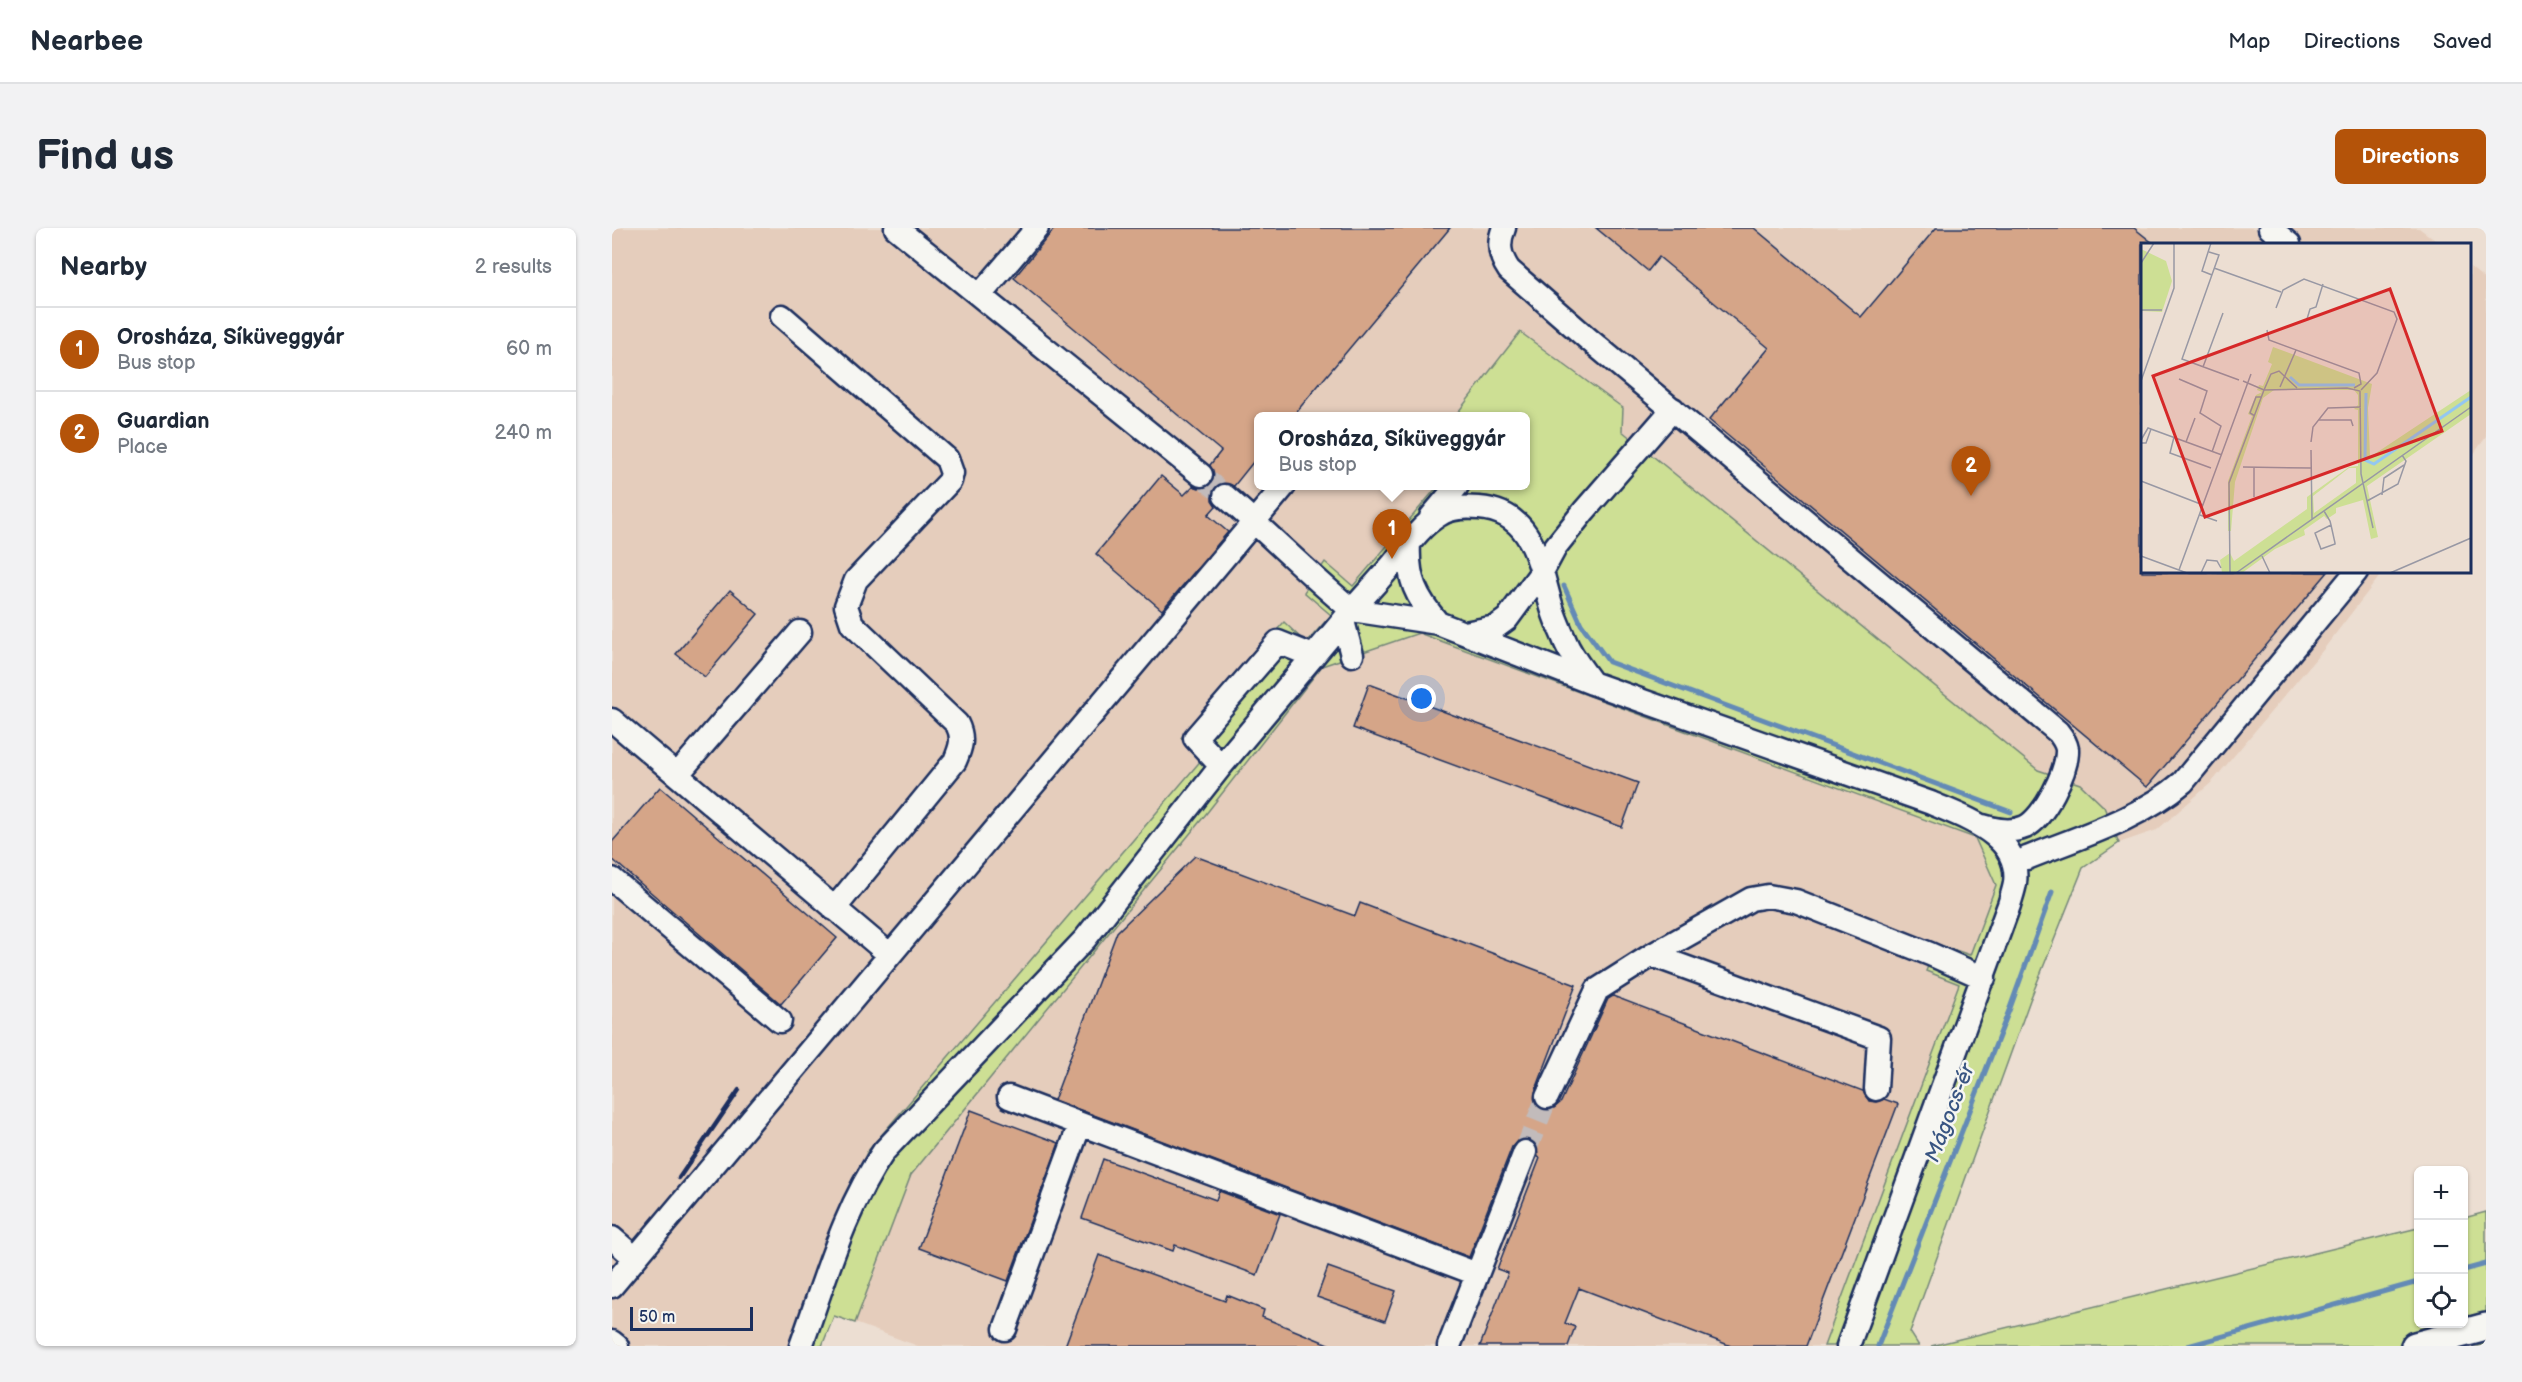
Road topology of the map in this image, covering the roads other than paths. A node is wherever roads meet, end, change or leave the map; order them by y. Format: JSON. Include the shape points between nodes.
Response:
{"nodes":[{"id":1,"x":896,"y":228,"type":"edge"},
{"id":2,"x":1037,"y":228,"type":"edge"},
{"id":3,"x":1504,"y":228,"type":"edge"},
{"id":4,"x":2270,"y":228,"type":"edge"},
{"id":5,"x":2288,"y":243,"type":"edge"},
{"id":6,"x":980,"y":295,"type":"junction"},
{"id":7,"x":782,"y":316,"type":"dead end"},
{"id":8,"x":1672,"y":409,"type":"junction"},
{"id":9,"x":1201,"y":475,"type":"tunnel mouth"},
{"id":10,"x":1281,"y":490,"type":"edge"},
{"id":11,"x":1454,"y":490,"type":"edge"},
{"id":12,"x":1225,"y":496,"type":"tunnel mouth"},
{"id":13,"x":1255,"y":521,"type":"junction"},
{"id":14,"x":1416,"y":535,"type":"junction"},
{"id":15,"x":1543,"y":570,"type":"junction"},
{"id":16,"x":2355,"y":573,"type":"edge"},
{"id":17,"x":1348,"y":615,"type":"junction"},
{"id":18,"x":1438,"y":623,"type":"junction"},
{"id":19,"x":800,"y":632,"type":"dead end"},
{"id":20,"x":1465,"y":633,"type":"junction"},
{"id":21,"x":1352,"y":655,"type":"dead end"},
{"id":22,"x":1313,"y":656,"type":"junction"},
{"id":23,"x":1592,"y":683,"type":"junction"},
{"id":24,"x":612,"y":720,"type":"edge"},
{"id":25,"x":1221,"y":766,"type":"junction"},
{"id":26,"x":677,"y":775,"type":"junction"},
{"id":27,"x":2050,"y":801,"type":"junction"},
{"id":28,"x":1982,"y":826,"type":"junction"},
{"id":29,"x":2027,"y":858,"type":"junction"},
{"id":30,"x":612,"y":879,"type":"edge"},
{"id":31,"x":2009,"y":905,"type":"junction"},
{"id":32,"x":834,"y":909,"type":"junction"},
{"id":33,"x":1652,"y":955,"type":"junction"},
{"id":34,"x":890,"y":956,"type":"junction"},
{"id":35,"x":1984,"y":978,"type":"junction"},
{"id":36,"x":780,"y":1021,"type":"dead end"},
{"id":37,"x":1876,"y":1089,"type":"dead end"},
{"id":38,"x":1009,"y":1097,"type":"dead end"},
{"id":39,"x":1547,"y":1097,"type":"tunnel mouth"},
{"id":40,"x":1080,"y":1124,"type":"junction"},
{"id":41,"x":1525,"y":1152,"type":"tunnel mouth"},
{"id":42,"x":612,"y":1238,"type":"edge"},
{"id":43,"x":635,"y":1258,"type":"junction"},
{"id":44,"x":1477,"y":1274,"type":"junction"},
{"id":45,"x":612,"y":1286,"type":"edge"},
{"id":46,"x":2486,"y":1327,"type":"edge"},
{"id":47,"x":1005,"y":1329,"type":"dead end"},
{"id":48,"x":612,"y":1342,"type":"edge"},
{"id":49,"x":617,"y":1346,"type":"edge"},
{"id":50,"x":801,"y":1346,"type":"edge"},
{"id":51,"x":1449,"y":1346,"type":"edge"},
{"id":52,"x":1848,"y":1346,"type":"edge"},
{"id":53,"x":2415,"y":1346,"type":"edge"}],
"edges":[{"from":1,"to":6,"type":"street"},
{"from":2,"to":6,"type":"street"},
{"from":3,"to":8,"type":"street","via":[[1499,243],[1501,259],[1509,270]]},
{"from":4,"to":5,"type":"street"},
{"from":6,"to":9,"type":"street"},
{"from":7,"to":32,"type":"street","via":[[947,459],[952,473],[950,481],[856,580],[846,606],[852,624],[957,724],[962,741],[960,750]]},
{"from":8,"to":15,"type":"street","via":[[1584,511],[1556,546]]},
{"from":8,"to":27,"type":"street","via":[[2058,732],[2066,754]]},
{"from":10,"to":13,"type":"street"},
{"from":11,"to":14,"type":"street"},
{"from":12,"to":13,"type":"street"},
{"from":13,"to":17,"type":"street"},
{"from":13,"to":34,"type":"street"},
{"from":14,"to":15,"type":"street","via":[[1440,514],[1453,509],[1494,510],[1519,524],[1528,535]]},
{"from":14,"to":17,"type":"street"},
{"from":14,"to":18,"type":"street","via":[[1408,562],[1417,596]]},
{"from":15,"to":20,"type":"street","via":[[1507,619],[1496,627]]},
{"from":15,"to":23,"type":"street","via":[[1566,645]]},
{"from":16,"to":29,"type":"street","via":[[2183,782],[2158,800],[2108,825]]},
{"from":17,"to":18,"type":"street"},
{"from":17,"to":21,"type":"street"},
{"from":17,"to":22,"type":"street"},
{"from":18,"to":20,"type":"street"},
{"from":19,"to":26,"type":"street"},
{"from":20,"to":23,"type":"street"},
{"from":22,"to":25,"type":"street"},
{"from":22,"to":25,"type":"street","via":[[1278,642],[1195,738]]},
{"from":23,"to":28,"type":"street","via":[[1931,803]]},
{"from":24,"to":26,"type":"street"},
{"from":25,"to":50,"type":"street","via":[[1085,939],[884,1151],[848,1218]]},
{"from":26,"to":32,"type":"street"},
{"from":27,"to":28,"type":"street","via":[[2039,817],[2024,827],[2007,831]]},
{"from":27,"to":29,"type":"street"},
{"from":28,"to":31,"type":"street","via":[[2001,841],[2014,863],[2015,883]]},
{"from":29,"to":31,"type":"street"},
{"from":30,"to":36,"type":"street"},
{"from":31,"to":35,"type":"street"},
{"from":32,"to":34,"type":"street"},
{"from":33,"to":35,"type":"street","via":[[1751,899],[1768,896],[1796,901]]},
{"from":33,"to":37,"type":"street","via":[[1879,1038]]},
{"from":33,"to":39,"type":"street","via":[[1597,990]]},
{"from":34,"to":43,"type":"street"},
{"from":35,"to":52,"type":"street"},
{"from":38,"to":40,"type":"street"},
{"from":40,"to":44,"type":"street"},
{"from":40,"to":47,"type":"street"},
{"from":41,"to":44,"type":"street"},
{"from":42,"to":43,"type":"street"},
{"from":43,"to":45,"type":"street"},
{"from":44,"to":51,"type":"street"},
{"from":46,"to":53,"type":"main road"},
{"from":48,"to":49,"type":"street"}]}
